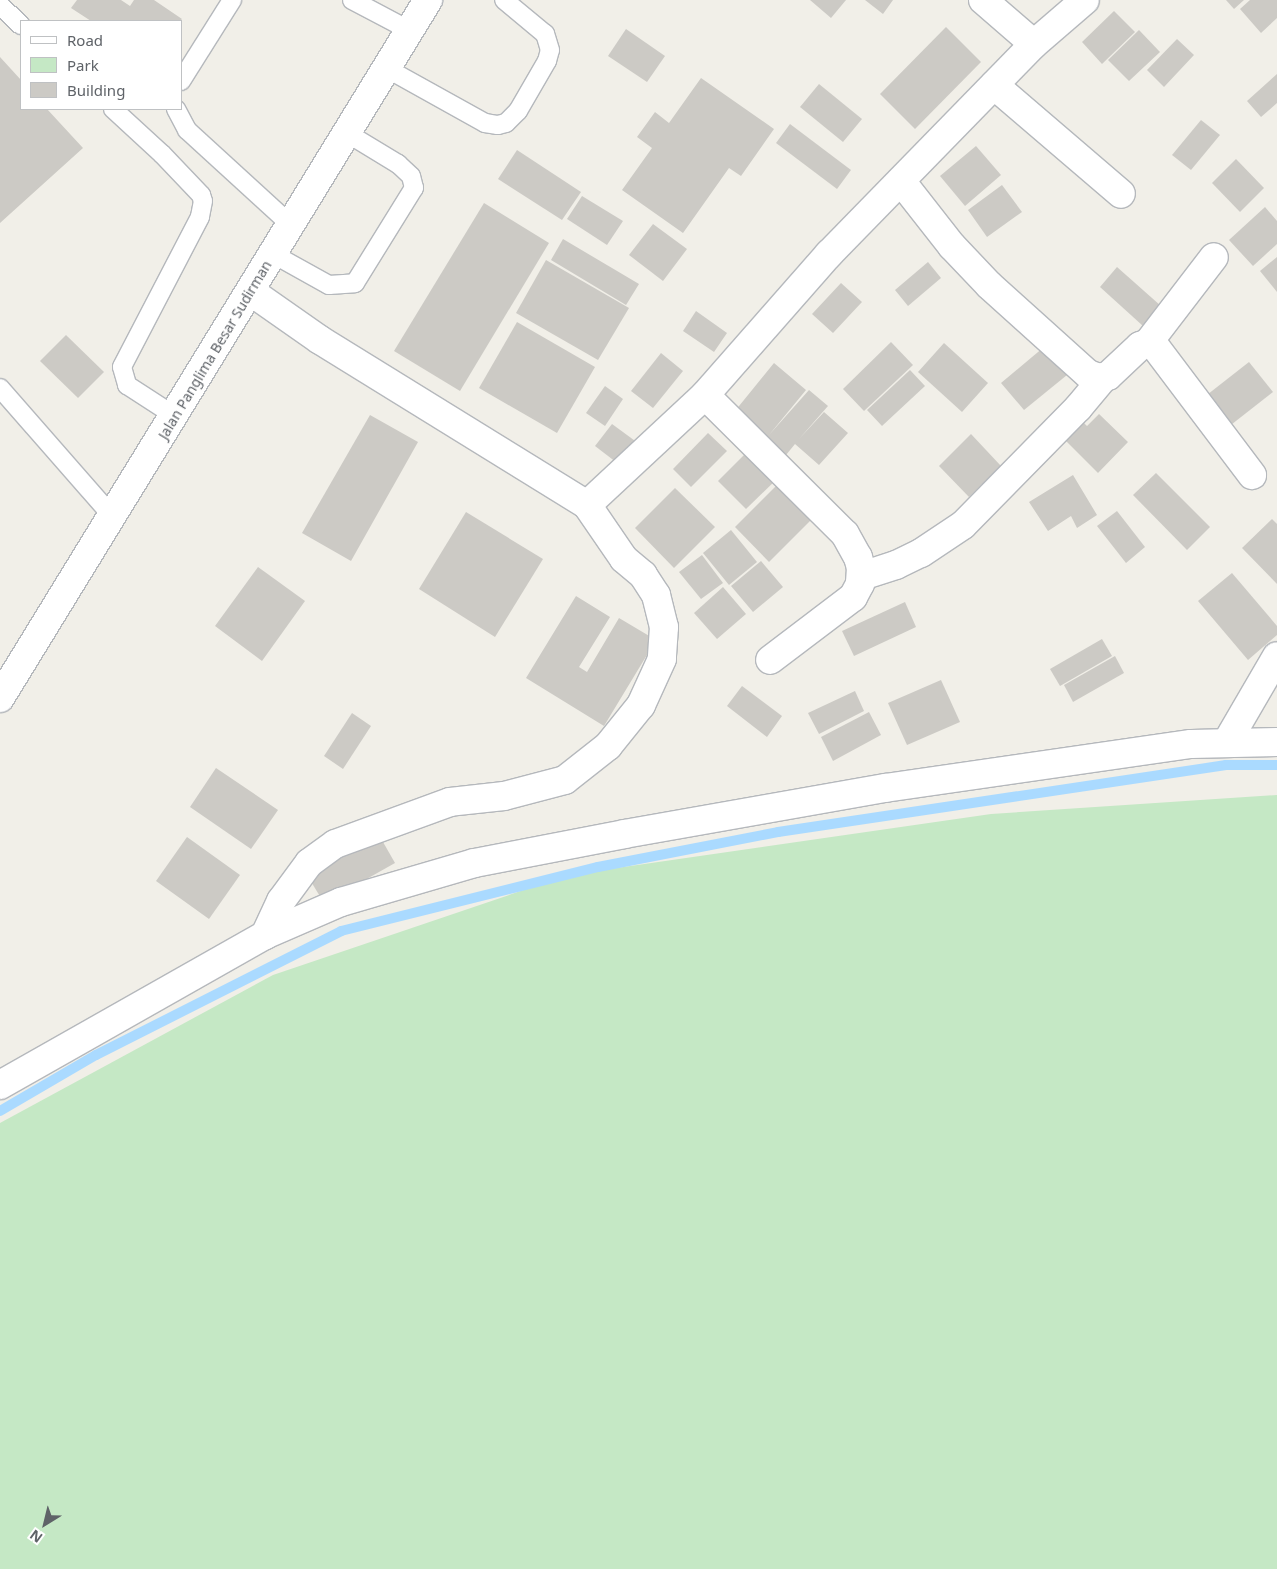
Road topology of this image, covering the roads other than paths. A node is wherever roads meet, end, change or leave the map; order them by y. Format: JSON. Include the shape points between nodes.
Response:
{"nodes":[{"id":1,"x":232,"y":0,"type":"edge"},
{"id":2,"x":352,"y":0,"type":"edge"},
{"id":3,"x":428,"y":0,"type":"edge"},
{"id":4,"x":504,"y":0,"type":"edge"},
{"id":5,"x":983,"y":0,"type":"edge"},
{"id":6,"x":1085,"y":0,"type":"edge"},
{"id":7,"x":0,"y":5,"type":"edge"},
{"id":8,"x":20,"y":24,"type":"edge"},
{"id":9,"x":409,"y":30,"type":"junction"},
{"id":10,"x":1034,"y":44,"type":"junction"},
{"id":11,"x":386,"y":68,"type":"junction"},
{"id":12,"x":182,"y":79,"type":"edge"},
{"id":13,"x":994,"y":85,"type":"junction"},
{"id":14,"x":114,"y":110,"type":"edge"},
{"id":15,"x":177,"y":110,"type":"edge"},
{"id":16,"x":347,"y":133,"type":"junction"},
{"id":17,"x":901,"y":181,"type":"junction"},
{"id":18,"x":1121,"y":194,"type":"dead end"},
{"id":19,"x":290,"y":224,"type":"junction"},
{"id":20,"x":273,"y":254,"type":"junction"},
{"id":21,"x":1214,"y":257,"type":"dead end"},
{"id":22,"x":250,"y":291,"type":"junction"},
{"id":23,"x":1148,"y":343,"type":"junction"},
{"id":24,"x":1104,"y":377,"type":"junction"},
{"id":25,"x":0,"y":388,"type":"edge"},
{"id":26,"x":705,"y":395,"type":"junction"},
{"id":27,"x":175,"y":416,"type":"junction"},
{"id":28,"x":1252,"y":474,"type":"dead end"},
{"id":29,"x":587,"y":506,"type":"junction"},
{"id":30,"x":112,"y":516,"type":"junction"},
{"id":31,"x":862,"y":576,"type":"junction"},
{"id":32,"x":1277,"y":656,"type":"edge"},
{"id":33,"x":770,"y":660,"type":"dead end"},
{"id":34,"x":0,"y":698,"type":"edge"},
{"id":35,"x":1227,"y":742,"type":"junction"},
{"id":36,"x":1277,"y":742,"type":"edge"},
{"id":37,"x":264,"y":935,"type":"junction"},
{"id":38,"x":0,"y":1085,"type":"edge"}],
"edges":[{"from":1,"to":12,"type":"lane"},
{"from":2,"to":9,"type":"lane"},
{"from":3,"to":9,"type":"street","name":"Jalan Panglima Besar Sudirman"},
{"from":4,"to":11,"type":"lane","via":[[545,34],[550,50],[518,111],[506,123],[485,123]]},
{"from":5,"to":10,"type":"street"},
{"from":6,"to":10,"type":"street"},
{"from":7,"to":8,"type":"lane"},
{"from":9,"to":11,"type":"street","name":"Jalan Panglima Besar Sudirman"},
{"from":10,"to":13,"type":"street"},
{"from":11,"to":16,"type":"street","name":"Jalan Panglima Besar Sudirman"},
{"from":13,"to":17,"type":"street"},
{"from":13,"to":18,"type":"street"},
{"from":14,"to":27,"type":"lane","via":[[162,154],[203,201],[200,217],[122,367],[127,385]]},
{"from":15,"to":19,"type":"lane","via":[[187,130]]},
{"from":16,"to":19,"type":"street","name":"Jalan Panglima Besar Sudirman"},
{"from":16,"to":20,"type":"lane","via":[[412,176],[414,188],[400,212],[355,283],[329,285]]},
{"from":17,"to":24,"type":"street","via":[[952,246],[989,285],[1088,374]]},
{"from":17,"to":26,"type":"street","via":[[830,254]]},
{"from":19,"to":20,"type":"street","name":"Jalan Panglima Besar Sudirman"},
{"from":20,"to":22,"type":"street","name":"Jalan Panglima Besar Sudirman"},
{"from":21,"to":23,"type":"street"},
{"from":22,"to":27,"type":"street","name":"Jalan Panglima Besar Sudirman"},
{"from":22,"to":29,"type":"street","via":[[320,340]]},
{"from":23,"to":24,"type":"street","via":[[1140,346]]},
{"from":23,"to":28,"type":"street","via":[[1154,345]]},
{"from":24,"to":31,"type":"street","via":[[1078,408],[963,525],[912,557]]},
{"from":25,"to":30,"type":"lane"},
{"from":26,"to":29,"type":"street"},
{"from":26,"to":31,"type":"street","via":[[845,534],[858,557]]},
{"from":27,"to":30,"type":"street","name":"Jalan Panglima Besar Sudirman"},
{"from":29,"to":37,"type":"street","via":[[624,559],[643,575],[656,595],[664,627],[662,659],[641,705],[608,746],[565,780],[504,796],[450,802],[335,844],[309,863],[281,901]]},
{"from":30,"to":34,"type":"street","name":"Jalan Panglima Besar Sudirman"},
{"from":31,"to":33,"type":"street","via":[[859,590],[853,597]]},
{"from":32,"to":35,"type":"street"},
{"from":35,"to":36,"type":"street"},
{"from":35,"to":37,"type":"street","via":[[1191,744],[885,788],[586,841],[474,864],[340,902]]},
{"from":37,"to":38,"type":"street"}]}
